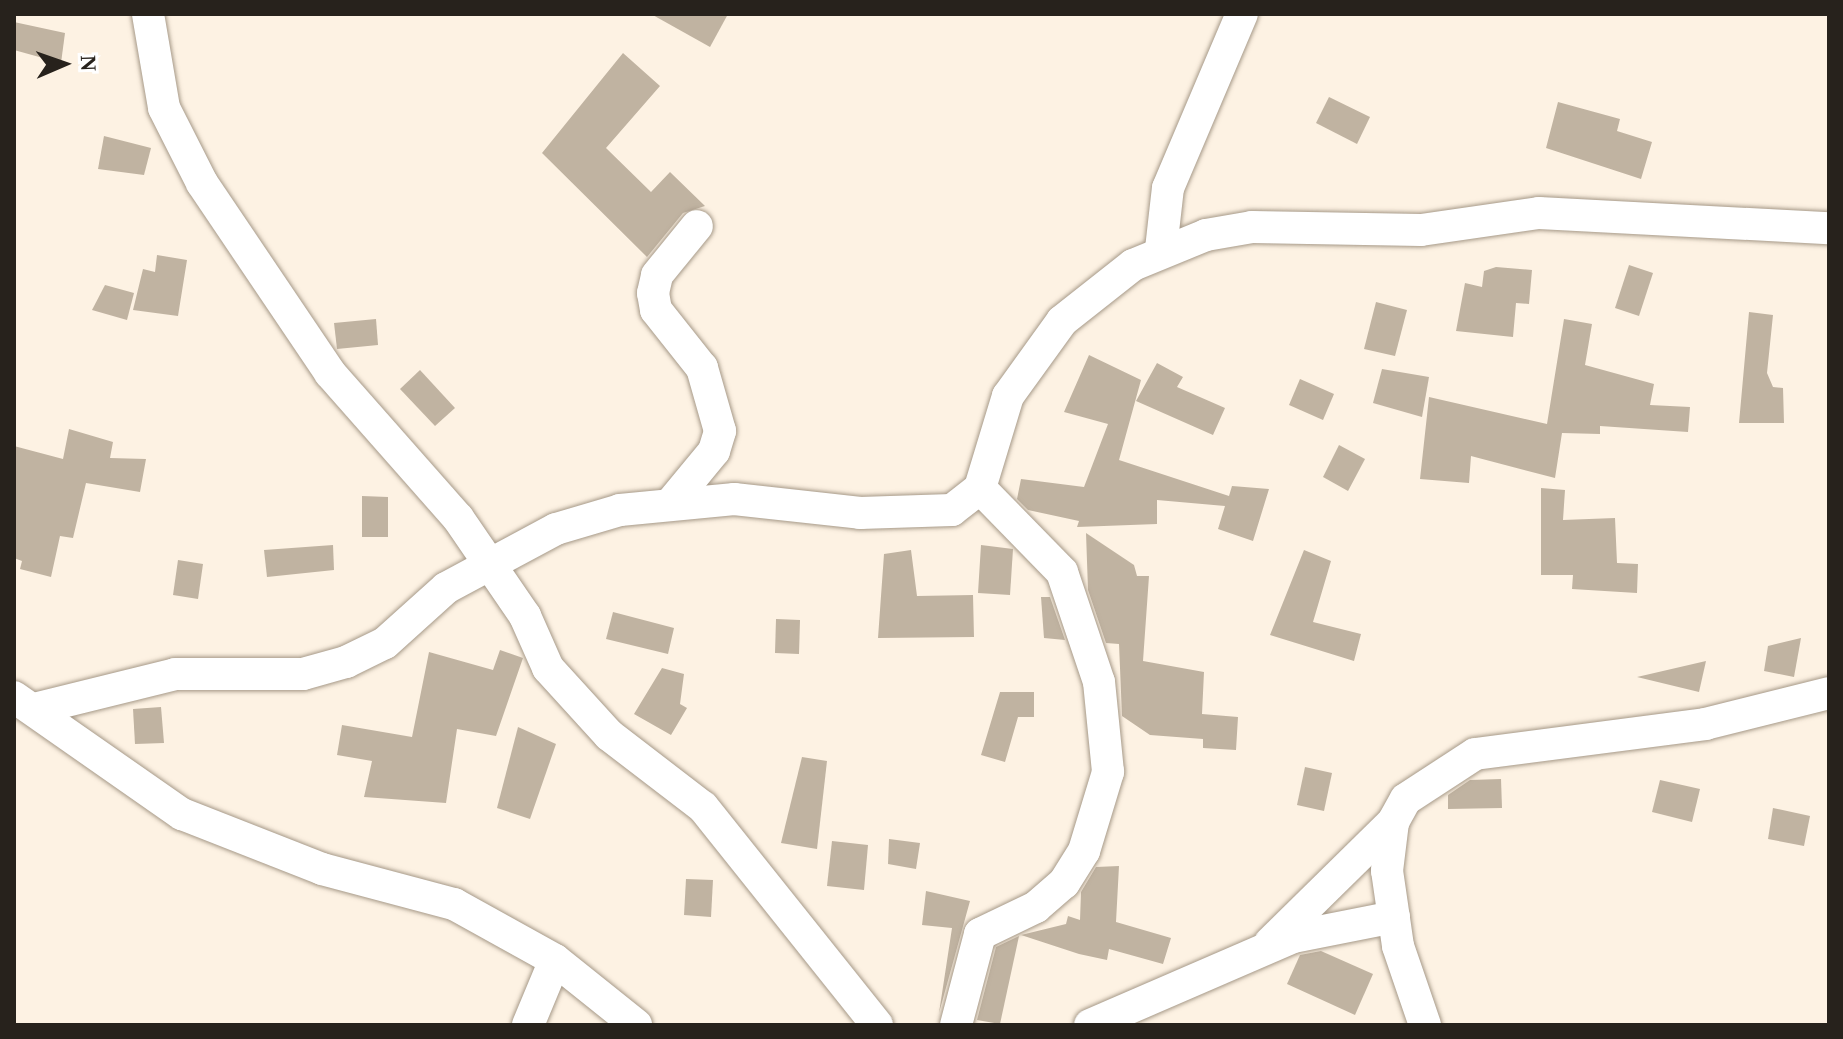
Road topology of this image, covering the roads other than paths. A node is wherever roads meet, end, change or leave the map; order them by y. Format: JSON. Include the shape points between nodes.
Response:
{"nodes":[{"id":1,"x":148,"y":14,"type":"edge"},
{"id":2,"x":1242,"y":14,"type":"edge"},
{"id":3,"x":697,"y":226,"type":"dead end"},
{"id":4,"x":1829,"y":228,"type":"edge"},
{"id":5,"x":1161,"y":249,"type":"junction"},
{"id":6,"x":980,"y":488,"type":"junction"},
{"id":7,"x":672,"y":502,"type":"junction"},
{"id":8,"x":494,"y":567,"type":"junction"},
{"id":9,"x":1829,"y":693,"type":"edge"},
{"id":10,"x":24,"y":703,"type":"edge"},
{"id":11,"x":1393,"y":822,"type":"junction"},
{"id":12,"x":1394,"y":917,"type":"junction"},
{"id":13,"x":1265,"y":948,"type":"junction"},
{"id":14,"x":555,"y":960,"type":"junction"},
{"id":15,"x":528,"y":1025,"type":"edge"},
{"id":16,"x":636,"y":1025,"type":"edge"},
{"id":17,"x":877,"y":1025,"type":"edge"},
{"id":18,"x":956,"y":1025,"type":"edge"},
{"id":19,"x":1090,"y":1025,"type":"edge"},
{"id":20,"x":1425,"y":1025,"type":"edge"}],
"edges":[{"from":1,"to":8,"type":"street","via":[[164,108],[202,183],[330,373]]},
{"from":2,"to":5,"type":"street","via":[[1168,188]]},
{"from":3,"to":7,"type":"street","via":[[657,275],[653,293],[656,310],[702,368],[720,431],[714,451]]},
{"from":4,"to":5,"type":"street","via":[[1539,213],[1421,230],[1252,227]]},
{"from":5,"to":6,"type":"street","via":[[1098,287],[1030,361],[992,433]]},
{"from":6,"to":7,"type":"street","via":[[952,510],[901,514],[774,501]]},
{"from":6,"to":18,"type":"street","via":[[1062,572],[1099,682],[1108,772],[1084,851],[1064,883],[1036,907],[980,934]]},
{"from":7,"to":8,"type":"street","via":[[556,529]]},
{"from":8,"to":10,"type":"street","via":[[446,588],[385,643],[346,662],[303,674],[175,674]]},
{"from":8,"to":17,"type":"street","via":[[548,668],[609,735],[703,807]]},
{"from":9,"to":11,"type":"street","via":[[1720,721],[1475,754],[1406,799]]},
{"from":10,"to":14,"type":"street","via":[[182,814],[322,869],[454,904]]},
{"from":11,"to":12,"type":"street","via":[[1387,871]]},
{"from":11,"to":13,"type":"street"},
{"from":12,"to":13,"type":"street"},
{"from":12,"to":20,"type":"street"},
{"from":13,"to":19,"type":"street"},
{"from":14,"to":15,"type":"street"},
{"from":14,"to":16,"type":"street"}]}
